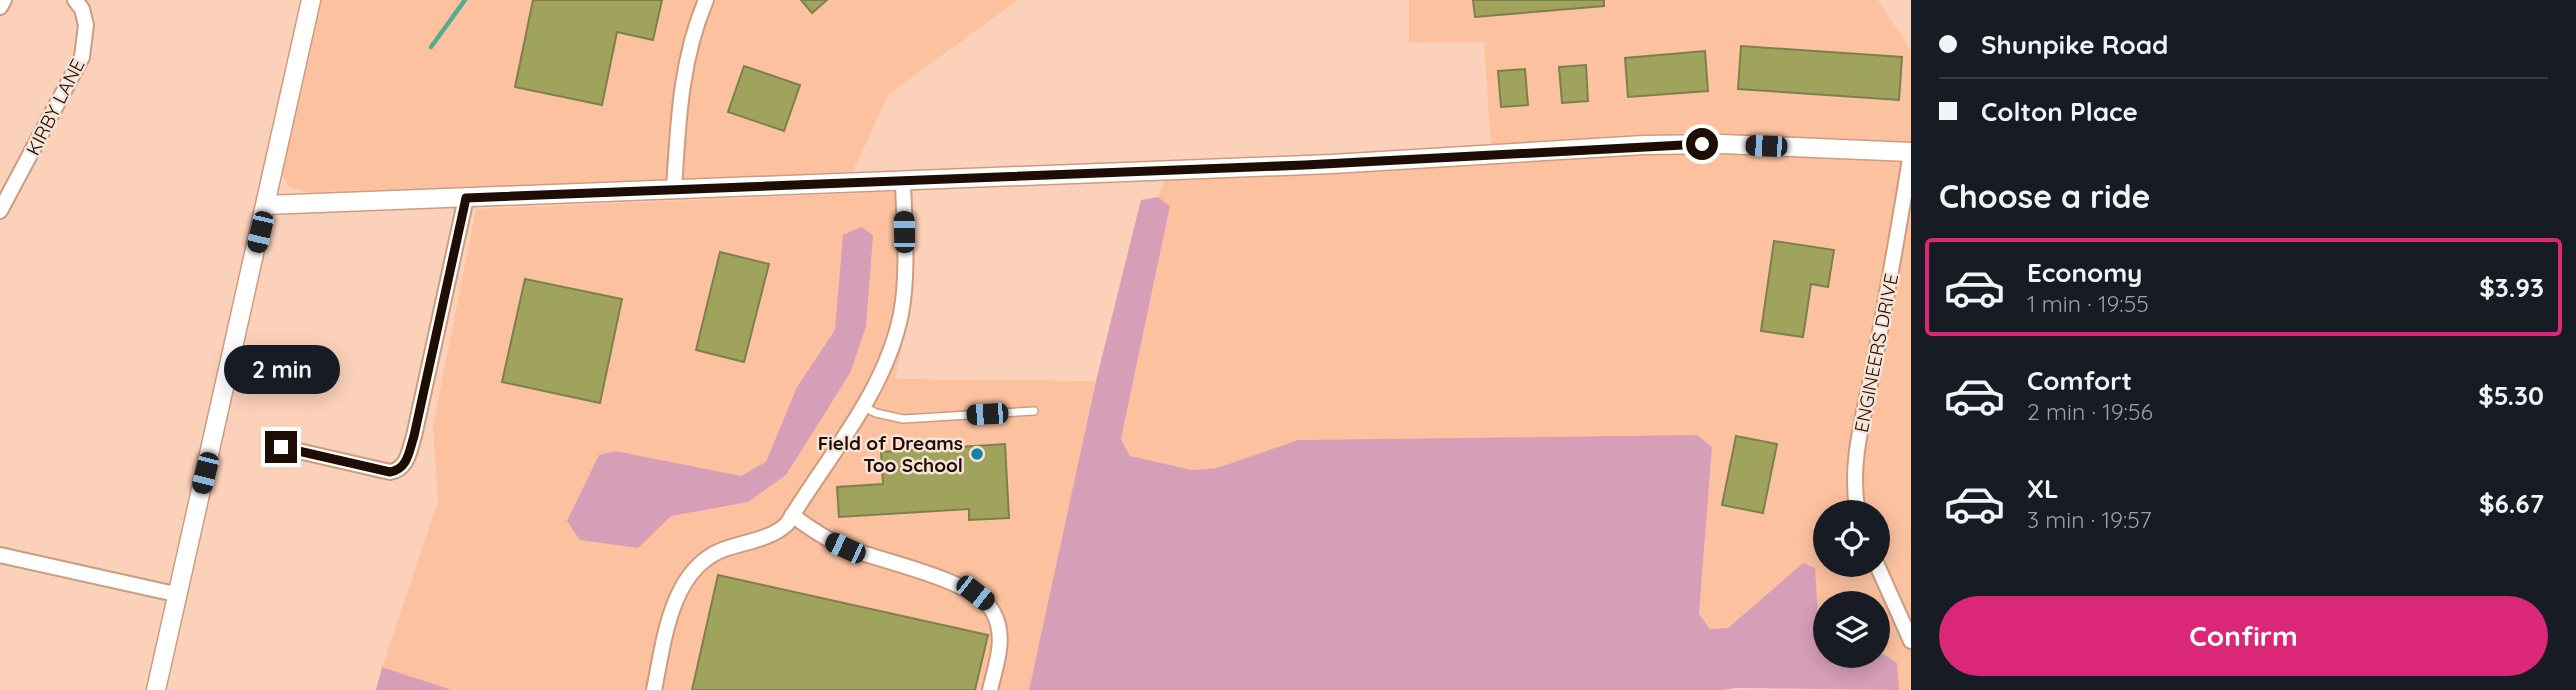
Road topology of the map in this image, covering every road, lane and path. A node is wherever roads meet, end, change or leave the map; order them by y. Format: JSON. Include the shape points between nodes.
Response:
{"nodes":[{"id":1,"x":4,"y":0,"type":"edge"},
{"id":2,"x":75,"y":0,"type":"edge"},
{"id":3,"x":311,"y":0,"type":"edge"},
{"id":4,"x":706,"y":0,"type":"edge"},
{"id":5,"x":0,"y":7,"type":"edge"},
{"id":6,"x":1911,"y":152,"type":"edge"},
{"id":7,"x":903,"y":181,"type":"junction"},
{"id":8,"x":674,"y":190,"type":"junction"},
{"id":9,"x":466,"y":198,"type":"junction"},
{"id":10,"x":266,"y":205,"type":"junction"},
{"id":11,"x":0,"y":211,"type":"edge"},
{"id":12,"x":863,"y":406,"type":"junction"},
{"id":13,"x":1034,"y":411,"type":"dead end"},
{"id":14,"x":281,"y":447,"type":"dead end"},
{"id":15,"x":1856,"y":500,"type":"edge"},
{"id":16,"x":792,"y":515,"type":"junction"},
{"id":17,"x":0,"y":555,"type":"edge"},
{"id":18,"x":1882,"y":577,"type":"edge"},
{"id":19,"x":175,"y":594,"type":"junction"},
{"id":20,"x":1911,"y":641,"type":"edge"},
{"id":21,"x":156,"y":690,"type":"edge"},
{"id":22,"x":654,"y":690,"type":"edge"},
{"id":23,"x":990,"y":690,"type":"edge"}],
"edges":[{"from":1,"to":5,"type":"street"},
{"from":2,"to":11,"type":"street","name":"KIRBY LANE","via":[[86,25],[82,57]]},
{"from":3,"to":10,"type":"street"},
{"from":4,"to":8,"type":"street","via":[[683,76]]},
{"from":6,"to":7,"type":"street","via":[[1656,145]]},
{"from":6,"to":15,"type":"street","name":"ENGINEERS DRIVE","via":[[1857,450]]},
{"from":7,"to":8,"type":"street"},
{"from":7,"to":12,"type":"street","via":[[901,312],[887,363]]},
{"from":8,"to":9,"type":"street"},
{"from":9,"to":10,"type":"street"},
{"from":9,"to":14,"type":"street","via":[[405,463],[390,472]]},
{"from":10,"to":19,"type":"street"},
{"from":12,"to":13,"type":"lane","via":[[876,414],[903,419]]},
{"from":12,"to":16,"type":"street"},
{"from":16,"to":22,"type":"street","via":[[779,531],[718,551],[689,575],[672,611]]},
{"from":16,"to":23,"type":"street","via":[[845,548],[963,587],[986,602],[1000,635]]},
{"from":17,"to":19,"type":"street"},
{"from":18,"to":20,"type":"street"},
{"from":19,"to":21,"type":"street"}]}
